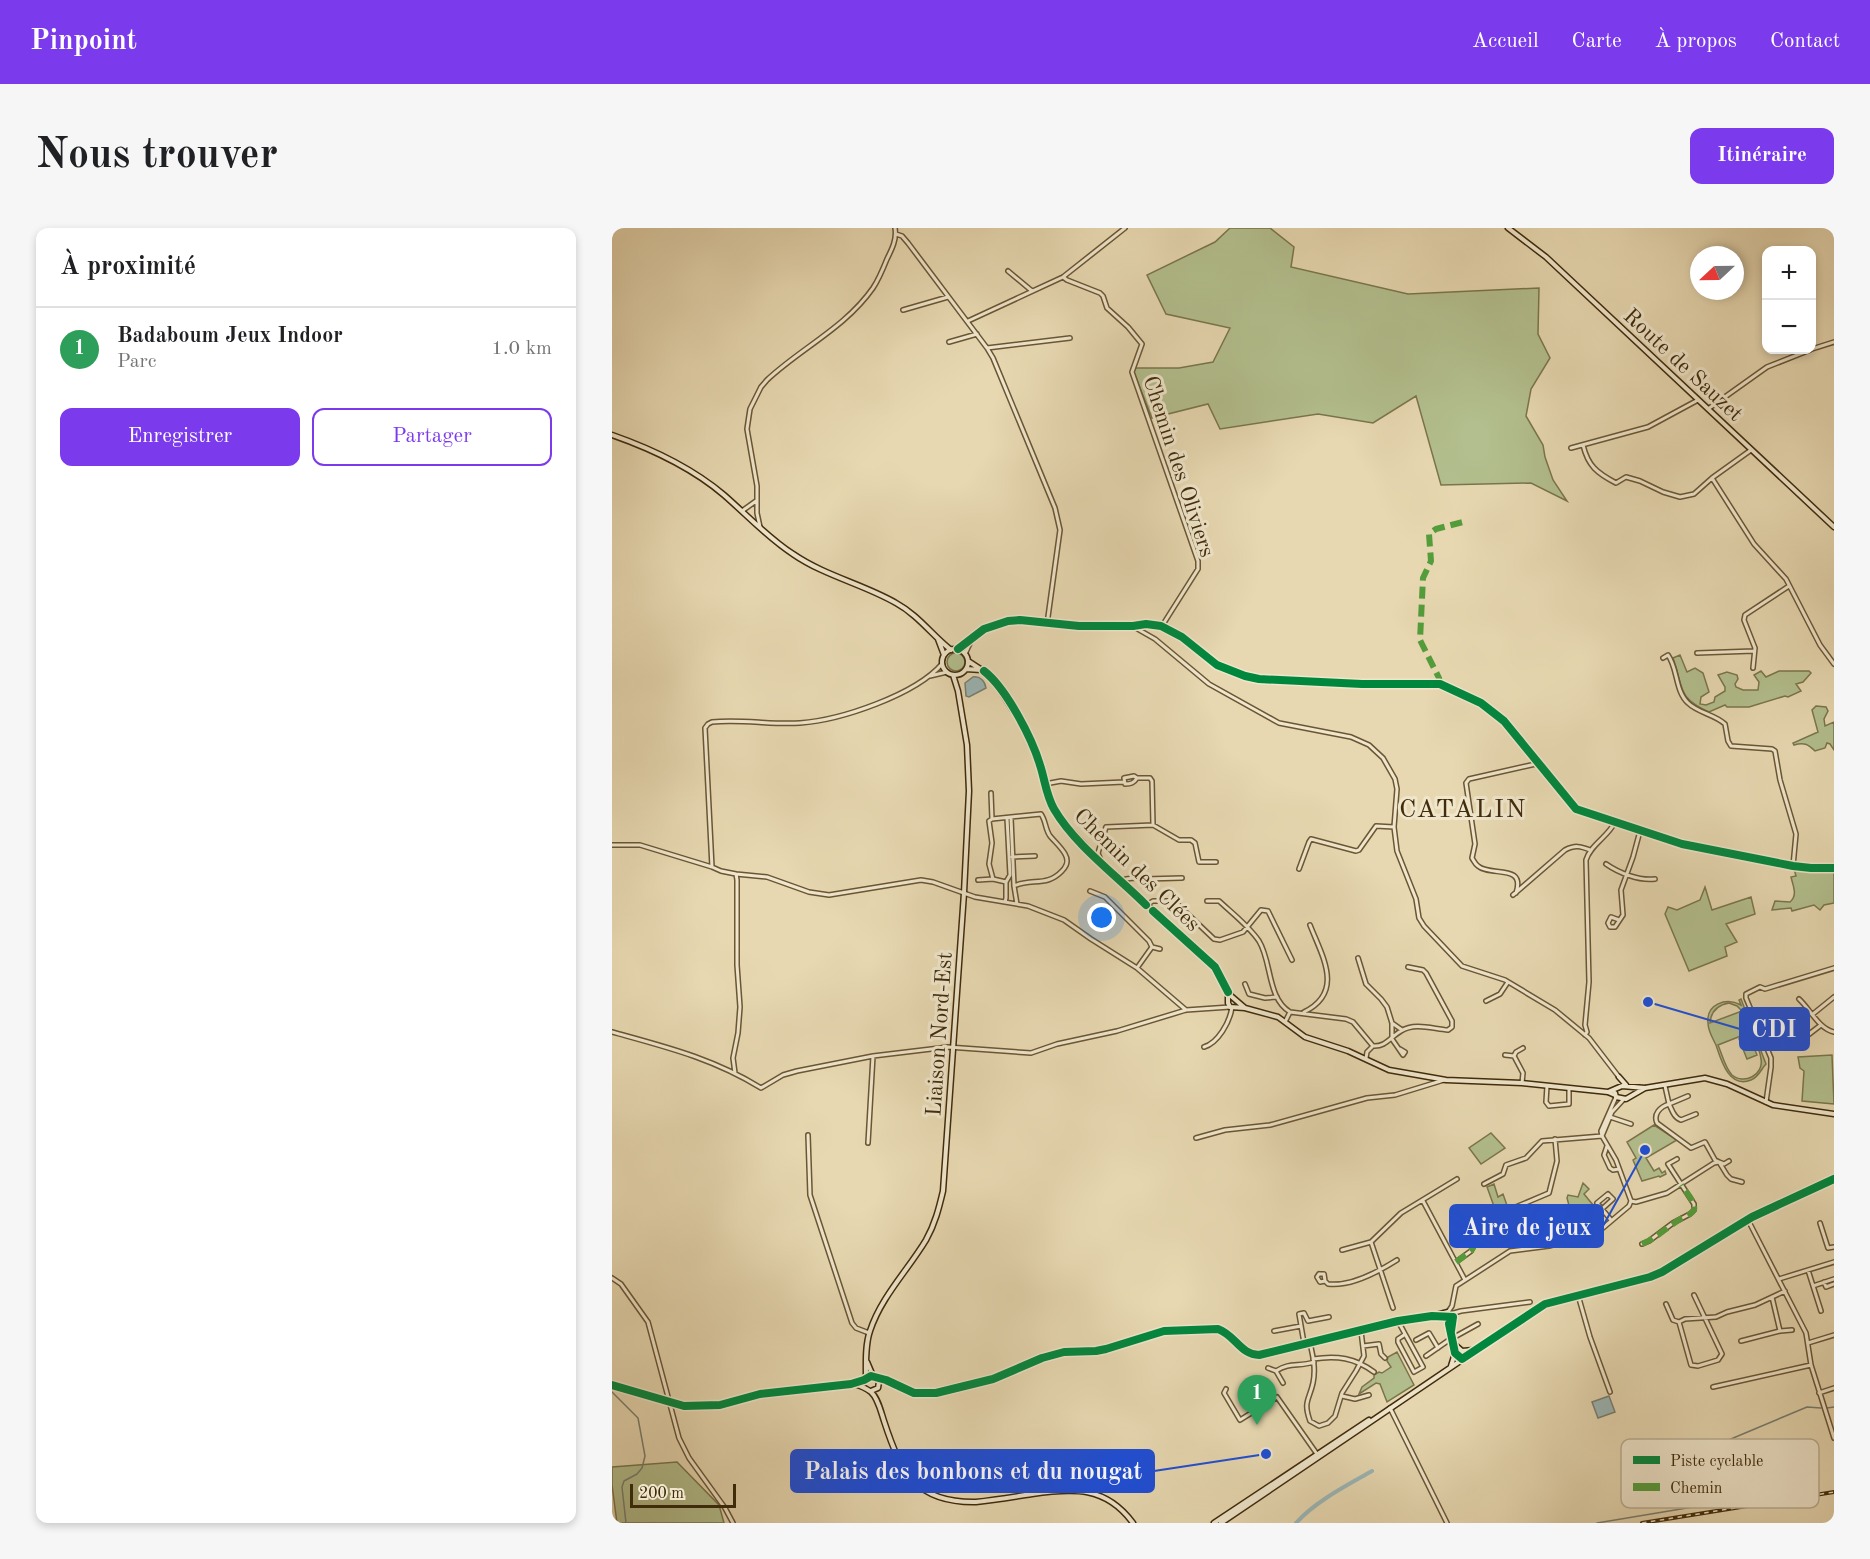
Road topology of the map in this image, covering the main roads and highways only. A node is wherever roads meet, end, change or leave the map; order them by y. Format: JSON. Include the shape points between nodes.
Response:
{"nodes":[{"id":1,"x":1508,"y":228,"type":"edge"},
{"id":2,"x":612,"y":435,"type":"edge"},
{"id":3,"x":1834,"y":527,"type":"edge"},
{"id":4,"x":938,"y":639,"type":"junction"},
{"id":5,"x":951,"y":650,"type":"junction"},
{"id":6,"x":944,"y":655,"type":"junction"},
{"id":7,"x":968,"y":661,"type":"junction"},
{"id":8,"x":966,"y":669,"type":"junction"},
{"id":9,"x":984,"y":670,"type":"junction"},
{"id":10,"x":962,"y":674,"type":"junction"},
{"id":11,"x":953,"y":675,"type":"junction"},
{"id":12,"x":958,"y":691,"type":"junction"},
{"id":13,"x":1628,"y":1087,"type":"junction"},
{"id":14,"x":1645,"y":1088,"type":"junction"},
{"id":15,"x":1616,"y":1092,"type":"junction"},
{"id":16,"x":1631,"y":1095,"type":"junction"},
{"id":17,"x":1834,"y":1113,"type":"edge"},
{"id":18,"x":1834,"y":1179,"type":"edge"},
{"id":19,"x":1447,"y":1315,"type":"junction"},
{"id":20,"x":1451,"y":1331,"type":"junction"},
{"id":21,"x":1452,"y":1341,"type":"junction"},
{"id":22,"x":1477,"y":1349,"type":"junction"},
{"id":23,"x":1462,"y":1351,"type":"junction"},
{"id":24,"x":1455,"y":1353,"type":"junction"},
{"id":25,"x":1463,"y":1359,"type":"junction"},
{"id":26,"x":867,"y":1361,"type":"junction"},
{"id":27,"x":1451,"y":1366,"type":"junction"},
{"id":28,"x":875,"y":1377,"type":"junction"},
{"id":29,"x":865,"y":1379,"type":"junction"},
{"id":30,"x":851,"y":1384,"type":"junction"},
{"id":31,"x":893,"y":1384,"type":"junction"},
{"id":32,"x":612,"y":1386,"type":"edge"},
{"id":33,"x":864,"y":1387,"type":"junction"},
{"id":34,"x":878,"y":1388,"type":"junction"},
{"id":35,"x":870,"y":1391,"type":"junction"},
{"id":36,"x":878,"y":1405,"type":"junction"},
{"id":37,"x":1375,"y":1418,"type":"junction"},
{"id":38,"x":1133,"y":1523,"type":"edge"},
{"id":39,"x":1214,"y":1523,"type":"edge"},
{"id":40,"x":1221,"y":1523,"type":"edge"}],
"edges":[{"from":1,"to":3,"type":"main road","name":"Route de Sauzet","via":[[1546,257]]},
{"from":2,"to":4,"type":"main road","via":[[700,477],[785,549],[906,609]]},
{"from":4,"to":5,"type":"main road"},
{"from":4,"to":6,"type":"main road"},
{"from":5,"to":6,"type":"main road"},
{"from":5,"to":7,"type":"main road","via":[[958,649]]},
{"from":6,"to":11,"type":"main road","via":[[942,664]]},
{"from":7,"to":8,"type":"main road"},
{"from":7,"to":9,"type":"main road","name":"Chemin des Clées"},
{"from":8,"to":9,"type":"main road"},
{"from":8,"to":10,"type":"main road"},
{"from":9,"to":15,"type":"main road","name":"Chemin des Clées","via":[[999,686],[1028,735],[1055,811],[1103,865],[1215,967],[1232,1004],[1278,1017],[1305,1037],[1389,1070],[1446,1080]]},
{"from":10,"to":11,"type":"main road"},
{"from":10,"to":12,"type":"main road","name":"Liaison Nord-Est"},
{"from":11,"to":12,"type":"main road","name":"Liaison Nord-Est"},
{"from":12,"to":26,"type":"main road","name":"Liaison Nord-Est","via":[[969,791],[943,1191],[926,1239],[878,1312],[869,1333]]},
{"from":13,"to":14,"type":"main road"},
{"from":13,"to":15,"type":"main road"},
{"from":13,"to":15,"type":"main road","via":[[1619,1077]]},
{"from":13,"to":16,"type":"main road"},
{"from":14,"to":16,"type":"main road"},
{"from":14,"to":17,"type":"main road","via":[[1705,1078],[1781,1107]]},
{"from":15,"to":16,"type":"main road","via":[[1623,1100]]},
{"from":18,"to":22,"type":"main road","via":[[1748,1220],[1662,1272],[1545,1304]]},
{"from":19,"to":20,"type":"main road"},
{"from":19,"to":20,"type":"main road","via":[[1454,1315]]},
{"from":19,"to":31,"type":"main road","via":[[1398,1321],[1259,1355],[1244,1350],[1218,1329],[1164,1331],[1106,1349],[1064,1352],[993,1379],[936,1393],[914,1393]]},
{"from":20,"to":21,"type":"main road"},
{"from":21,"to":23,"type":"main road"},
{"from":21,"to":24,"type":"main road"},
{"from":22,"to":23,"type":"main road"},
{"from":22,"to":25,"type":"main road"},
{"from":23,"to":25,"type":"main road"},
{"from":24,"to":25,"type":"main road"},
{"from":24,"to":27,"type":"main road"},
{"from":25,"to":27,"type":"main road"},
{"from":26,"to":28,"type":"main road","name":"Liaison Nord-Est"},
{"from":26,"to":29,"type":"main road","name":"Liaison Nord-Est"},
{"from":27,"to":37,"type":"main road"},
{"from":28,"to":29,"type":"main road"},
{"from":28,"to":31,"type":"main road"},
{"from":28,"to":34,"type":"main road","name":"Liaison Nord-Est"},
{"from":29,"to":30,"type":"main road"},
{"from":29,"to":33,"type":"main road","name":"Liaison Nord-Est"},
{"from":30,"to":32,"type":"main road","via":[[760,1394],[720,1406],[684,1406]]},
{"from":30,"to":33,"type":"main road"},
{"from":31,"to":34,"type":"main road"},
{"from":33,"to":35,"type":"main road"},
{"from":34,"to":35,"type":"main road"},
{"from":34,"to":36,"type":"main road"},
{"from":35,"to":36,"type":"main road"},
{"from":36,"to":38,"type":"main road","via":[[900,1464],[913,1481],[943,1499],[976,1503],[1081,1491],[1110,1501]]},
{"from":37,"to":39,"type":"main road"},
{"from":37,"to":40,"type":"main road"}]}
